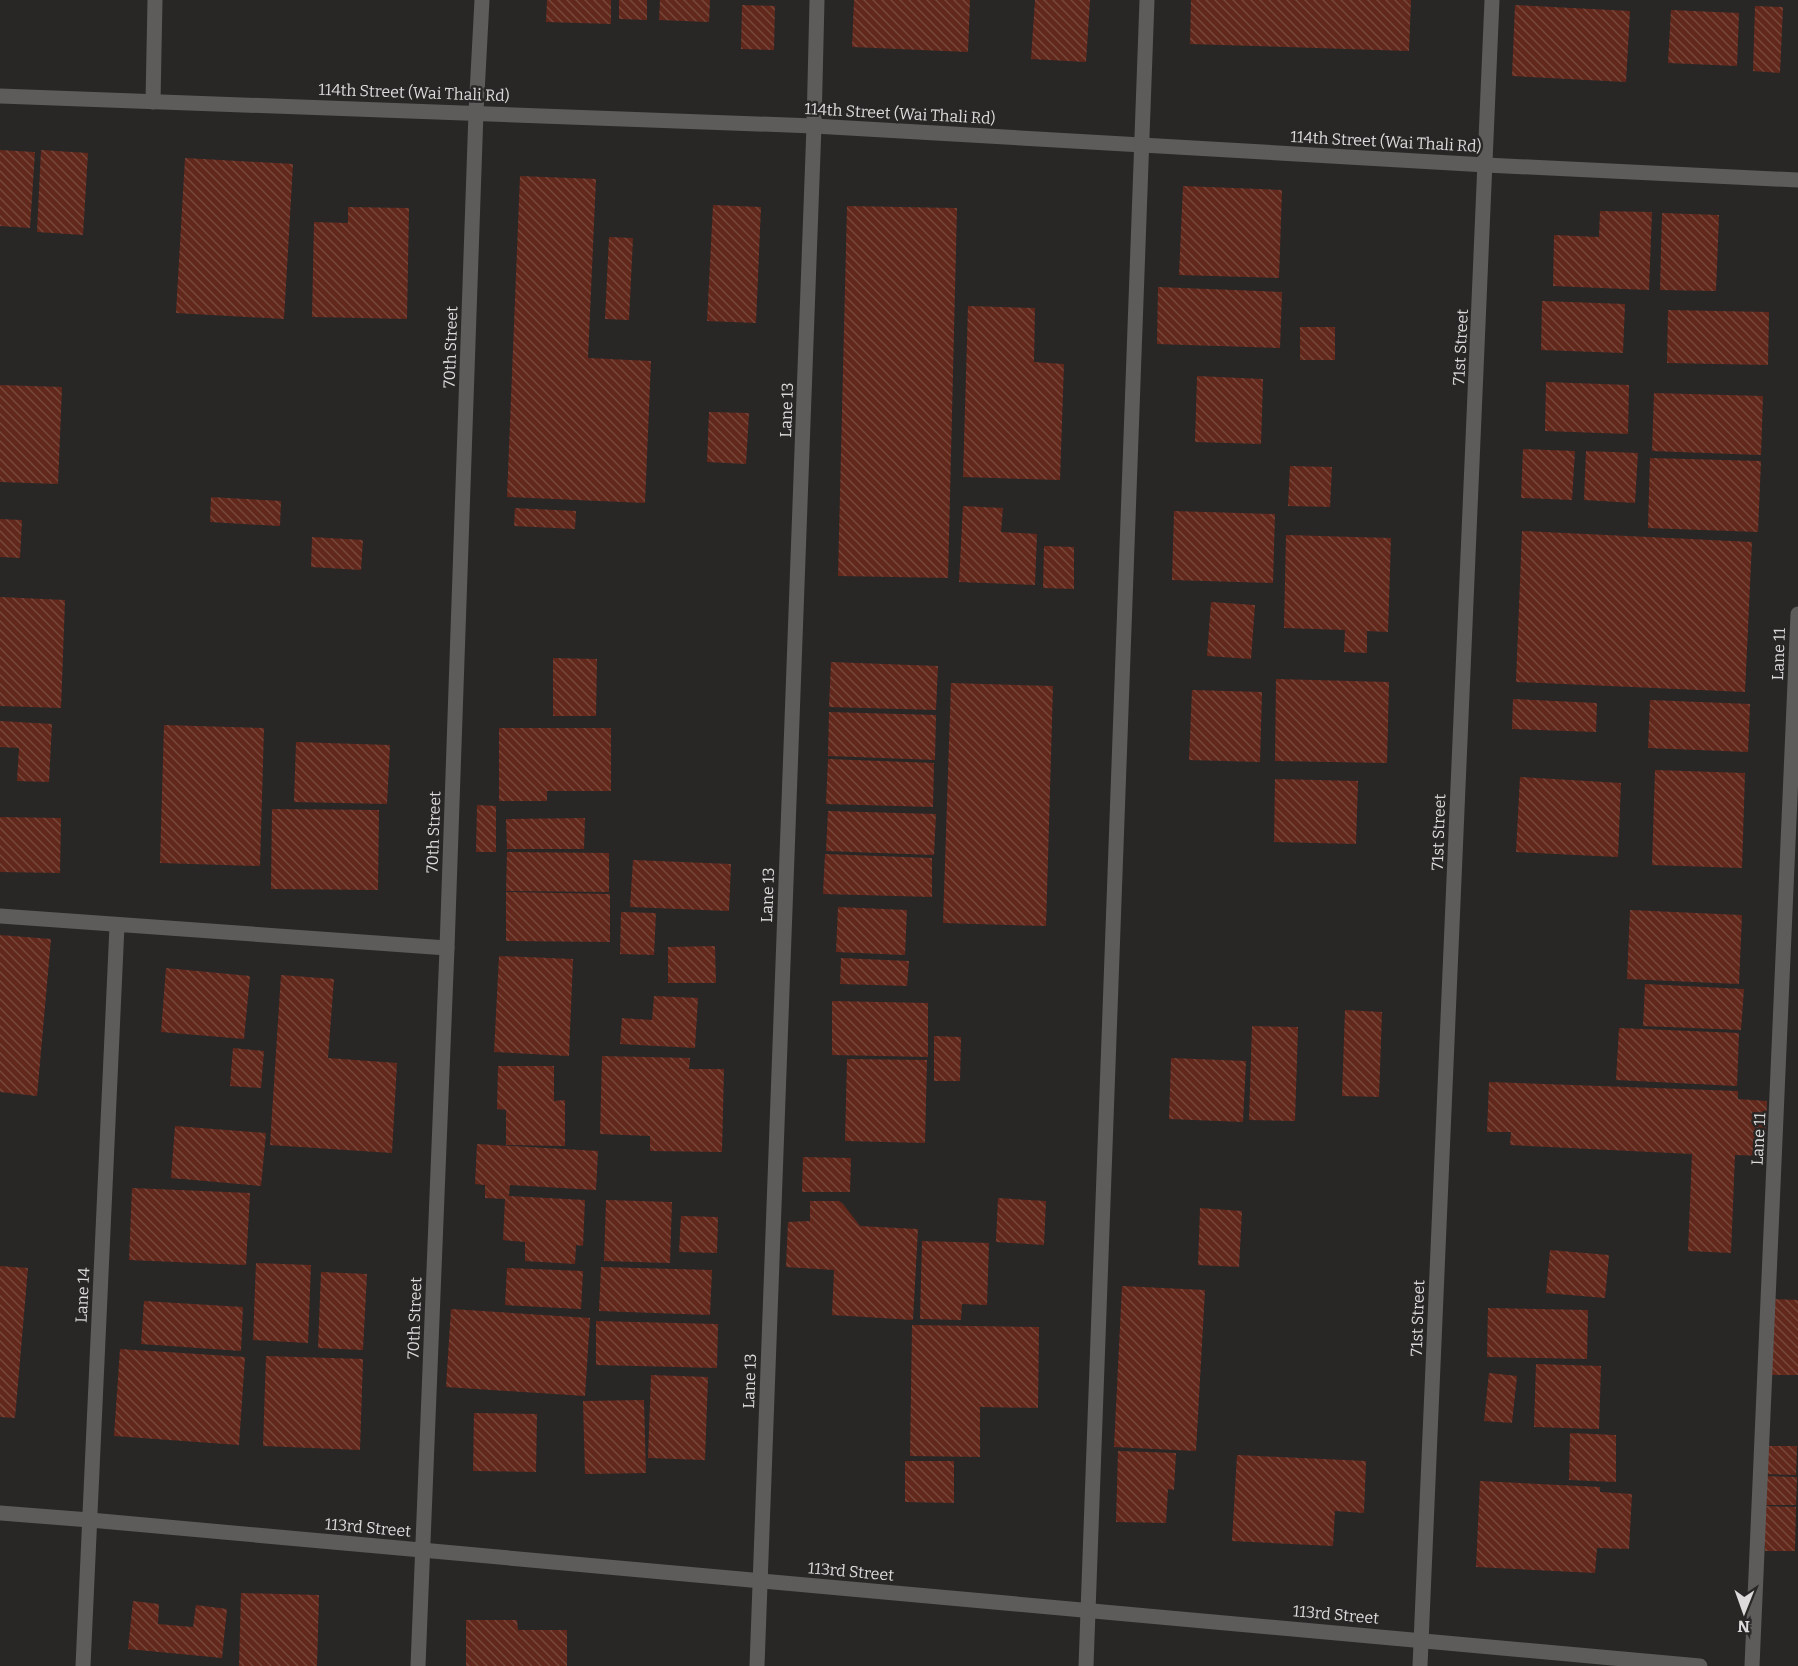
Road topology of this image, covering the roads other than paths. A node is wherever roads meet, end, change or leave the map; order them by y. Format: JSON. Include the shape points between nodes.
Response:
{"nodes":[{"id":1,"x":155,"y":0,"type":"edge"},
{"id":2,"x":482,"y":0,"type":"edge"},
{"id":3,"x":817,"y":0,"type":"edge"},
{"id":4,"x":1147,"y":0,"type":"edge"},
{"id":5,"x":1492,"y":0,"type":"edge"},
{"id":6,"x":0,"y":96,"type":"edge"},
{"id":7,"x":153,"y":102,"type":"junction"},
{"id":8,"x":476,"y":112,"type":"junction"},
{"id":9,"x":814,"y":126,"type":"junction"},
{"id":10,"x":1141,"y":144,"type":"junction"},
{"id":11,"x":1486,"y":165,"type":"junction"},
{"id":12,"x":1798,"y":180,"type":"edge"},
{"id":13,"x":1798,"y":614,"type":"edge"},
{"id":14,"x":0,"y":916,"type":"edge"},
{"id":15,"x":117,"y":926,"type":"junction"},
{"id":16,"x":447,"y":948,"type":"junction"},
{"id":17,"x":0,"y":1513,"type":"edge"},
{"id":18,"x":90,"y":1520,"type":"junction"},
{"id":19,"x":422,"y":1551,"type":"junction"},
{"id":20,"x":760,"y":1581,"type":"junction"},
{"id":21,"x":1089,"y":1610,"type":"junction"},
{"id":22,"x":1421,"y":1640,"type":"junction"},
{"id":23,"x":83,"y":1666,"type":"edge"},
{"id":24,"x":418,"y":1666,"type":"edge"},
{"id":25,"x":757,"y":1666,"type":"edge"},
{"id":26,"x":1086,"y":1666,"type":"edge"},
{"id":27,"x":1420,"y":1666,"type":"edge"},
{"id":28,"x":1700,"y":1666,"type":"edge"},
{"id":29,"x":1752,"y":1666,"type":"edge"}],
"edges":[{"from":1,"to":7,"type":"street"},
{"from":2,"to":8,"type":"street","name":"70th Street"},
{"from":3,"to":9,"type":"street","name":"Lane 13"},
{"from":4,"to":10,"type":"street"},
{"from":5,"to":11,"type":"street","name":"71st Street"},
{"from":6,"to":7,"type":"street","name":"114th Street (Wai Thali Rd)"},
{"from":7,"to":8,"type":"street","name":"114th Street (Wai Thali Rd)"},
{"from":8,"to":9,"type":"street","name":"114th Street (Wai Thali Rd)"},
{"from":8,"to":16,"type":"street","name":"70th Street"},
{"from":9,"to":10,"type":"street","name":"114th Street (Wai Thali Rd)"},
{"from":9,"to":20,"type":"street","name":"Lane 13"},
{"from":10,"to":11,"type":"street","name":"114th Street (Wai Thali Rd)"},
{"from":10,"to":21,"type":"street"},
{"from":11,"to":12,"type":"street","name":"114th Street (Wai Thali Rd)"},
{"from":11,"to":22,"type":"street","name":"71st Street"},
{"from":13,"to":29,"type":"street","name":"Lane 11"},
{"from":14,"to":15,"type":"street"},
{"from":15,"to":16,"type":"street"},
{"from":15,"to":18,"type":"street","name":"Lane 14"},
{"from":16,"to":19,"type":"street","name":"70th Street"},
{"from":17,"to":18,"type":"street","name":"113rd Street"},
{"from":18,"to":19,"type":"street","name":"113rd Street"},
{"from":18,"to":23,"type":"street","name":"Lane 14"},
{"from":19,"to":20,"type":"street","name":"113rd Street"},
{"from":19,"to":24,"type":"street","name":"70th Street"},
{"from":20,"to":21,"type":"street","name":"113rd Street"},
{"from":20,"to":25,"type":"street","name":"Lane 13"},
{"from":21,"to":22,"type":"street","name":"113rd Street"},
{"from":21,"to":26,"type":"street"},
{"from":22,"to":27,"type":"street","name":"71st Street"},
{"from":22,"to":28,"type":"street","name":"113rd Street"}]}
